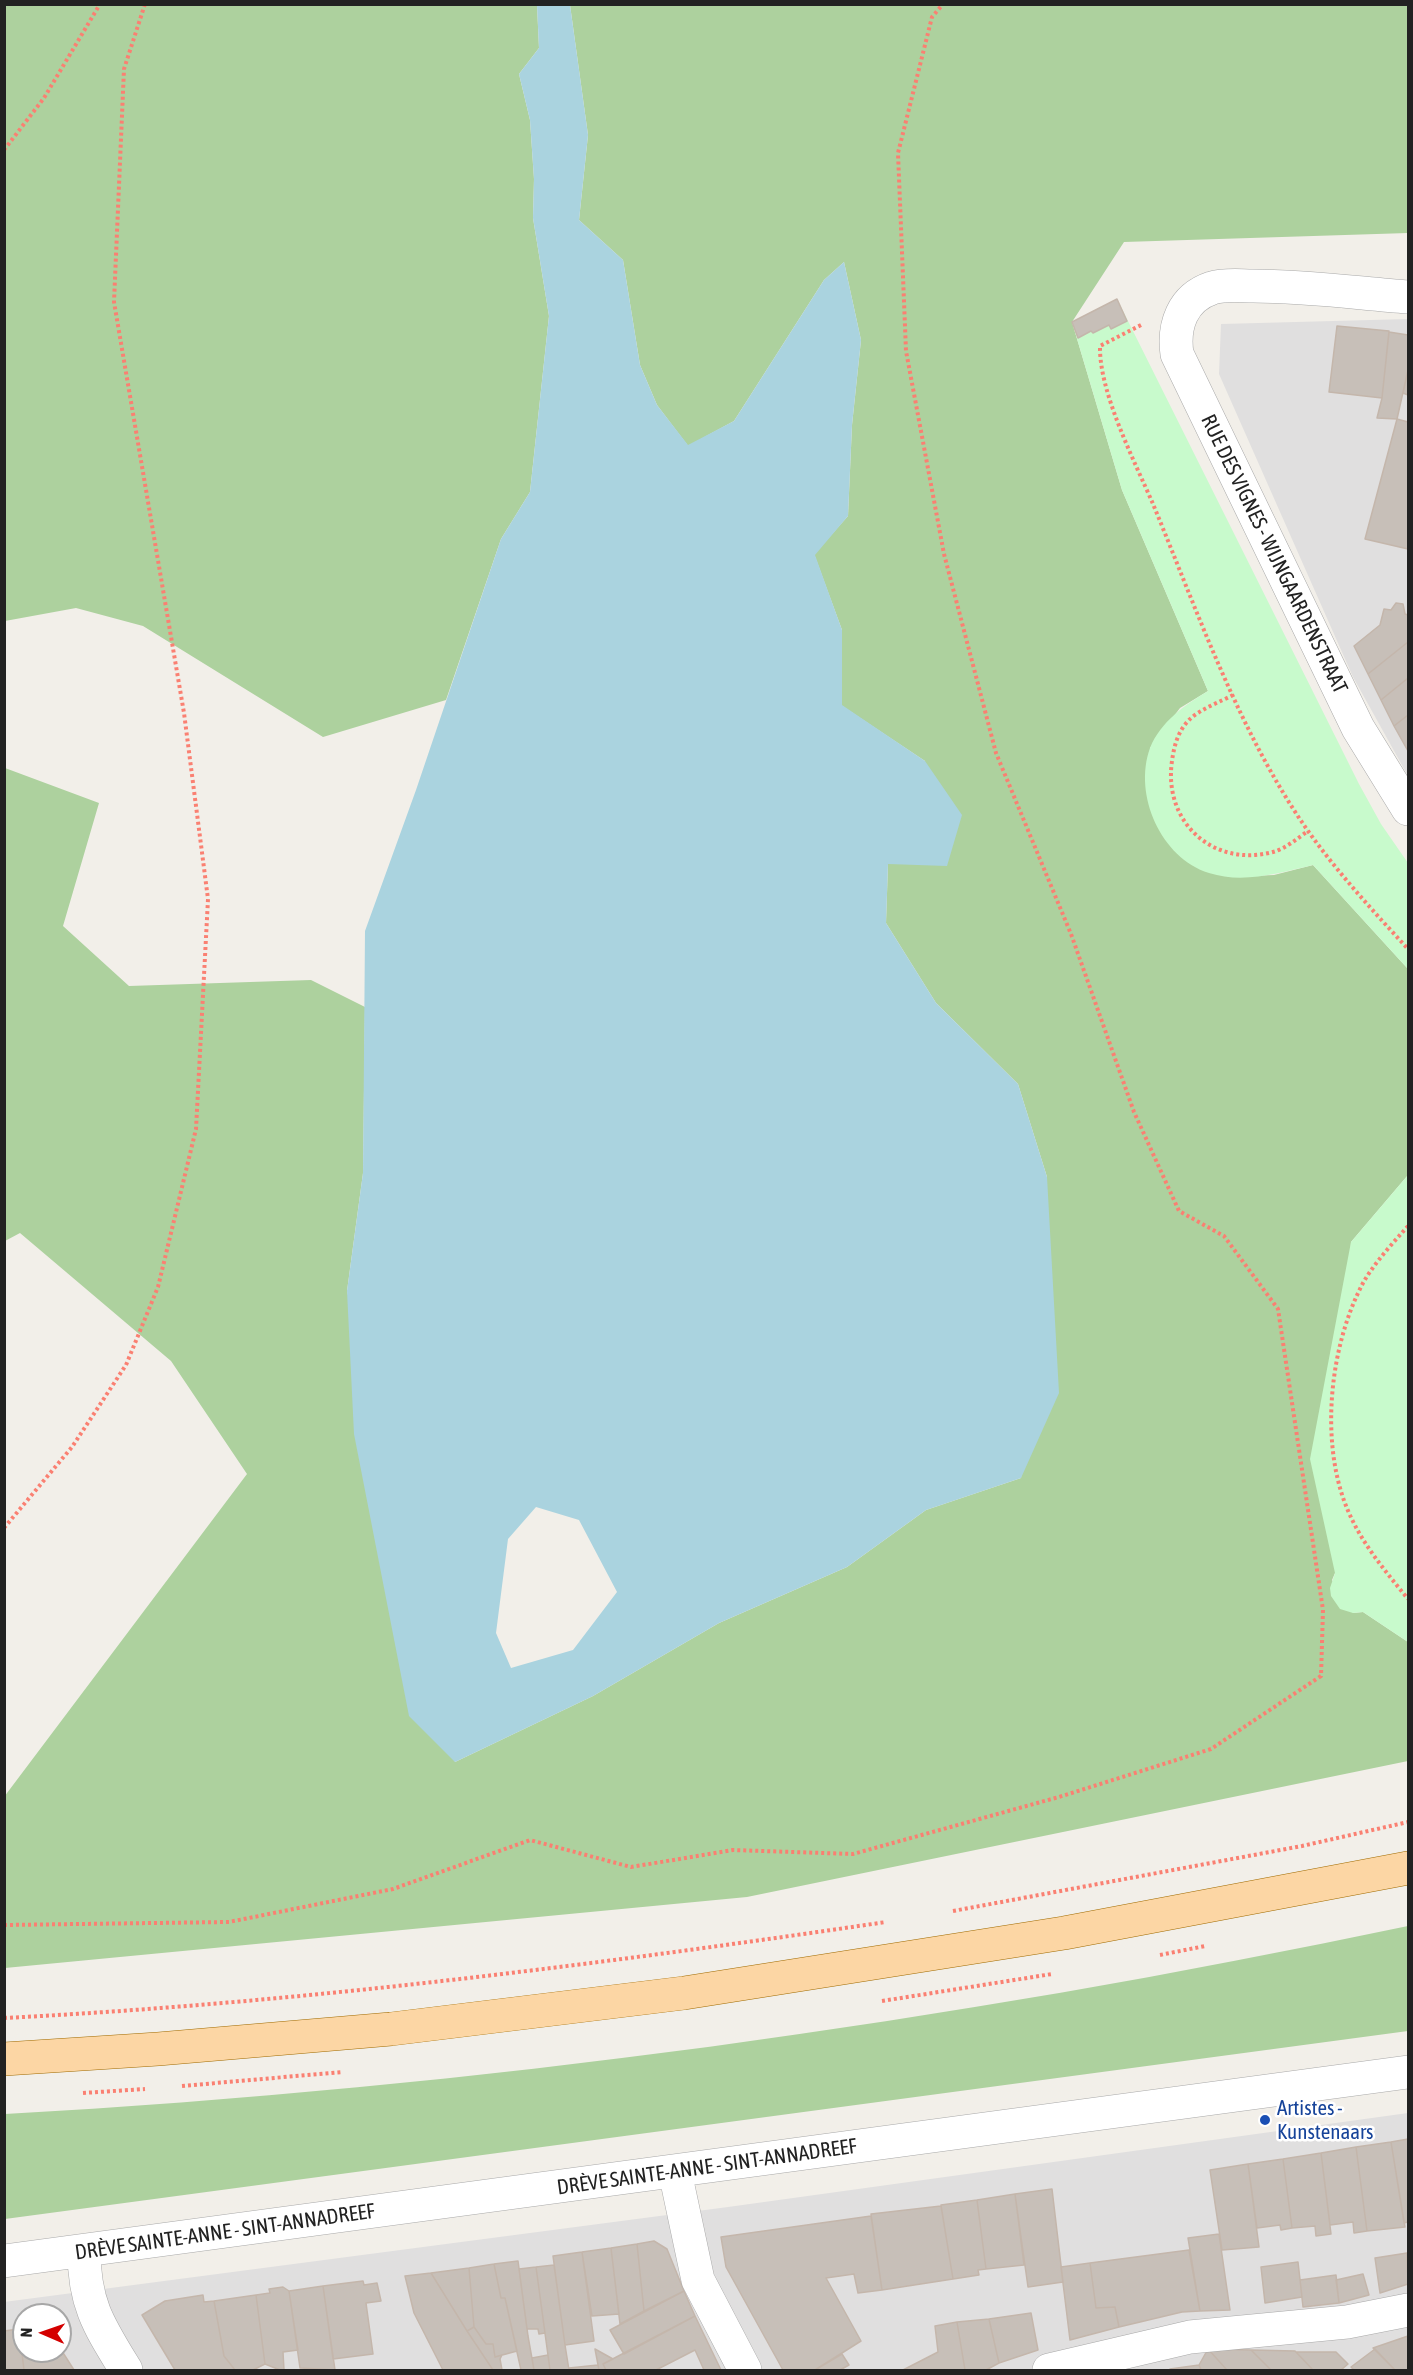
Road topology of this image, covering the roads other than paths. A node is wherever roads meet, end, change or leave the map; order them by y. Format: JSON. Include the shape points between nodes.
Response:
{"nodes":[{"id":1,"x":1408,"y":297,"type":"edge"},
{"id":2,"x":1408,"y":809,"type":"edge"},
{"id":3,"x":1406,"y":1867,"type":"edge"},
{"id":4,"x":4,"y":2059,"type":"edge"},
{"id":5,"x":1408,"y":2072,"type":"edge"},
{"id":6,"x":675,"y":2172,"type":"junction"},
{"id":7,"x":84,"y":2251,"type":"junction"},
{"id":8,"x":4,"y":2261,"type":"edge"},
{"id":9,"x":1408,"y":2310,"type":"edge"},
{"id":10,"x":126,"y":2370,"type":"edge"},
{"id":11,"x":745,"y":2370,"type":"edge"},
{"id":12,"x":1049,"y":2370,"type":"edge"}],
"edges":[{"from":1,"to":2,"type":"street","name":"RUE DES VIGNES - WIJNGAARDENSTRAAT","via":[[1275,286],[1213,288],[1185,306],[1175,338],[1177,354],[1358,728]]},
{"from":3,"to":4,"type":"main road","via":[[1065,1933],[684,1993],[391,2029]]},
{"from":5,"to":6,"type":"street","name":"DRÈVE SAINTE-ANNE - SINT-ANNADREEF"},
{"from":6,"to":7,"type":"street","name":"DRÈVE SAINTE-ANNE - SINT-ANNADREEF"},
{"from":6,"to":11,"type":"street","via":[[698,2280]]},
{"from":7,"to":8,"type":"street","name":"DRÈVE SAINTE-ANNE - SINT-ANNADREEF"},
{"from":7,"to":10,"type":"street","via":[[89,2303]]},
{"from":9,"to":12,"type":"street","via":[[1336,2323],[1190,2337]]}]}
